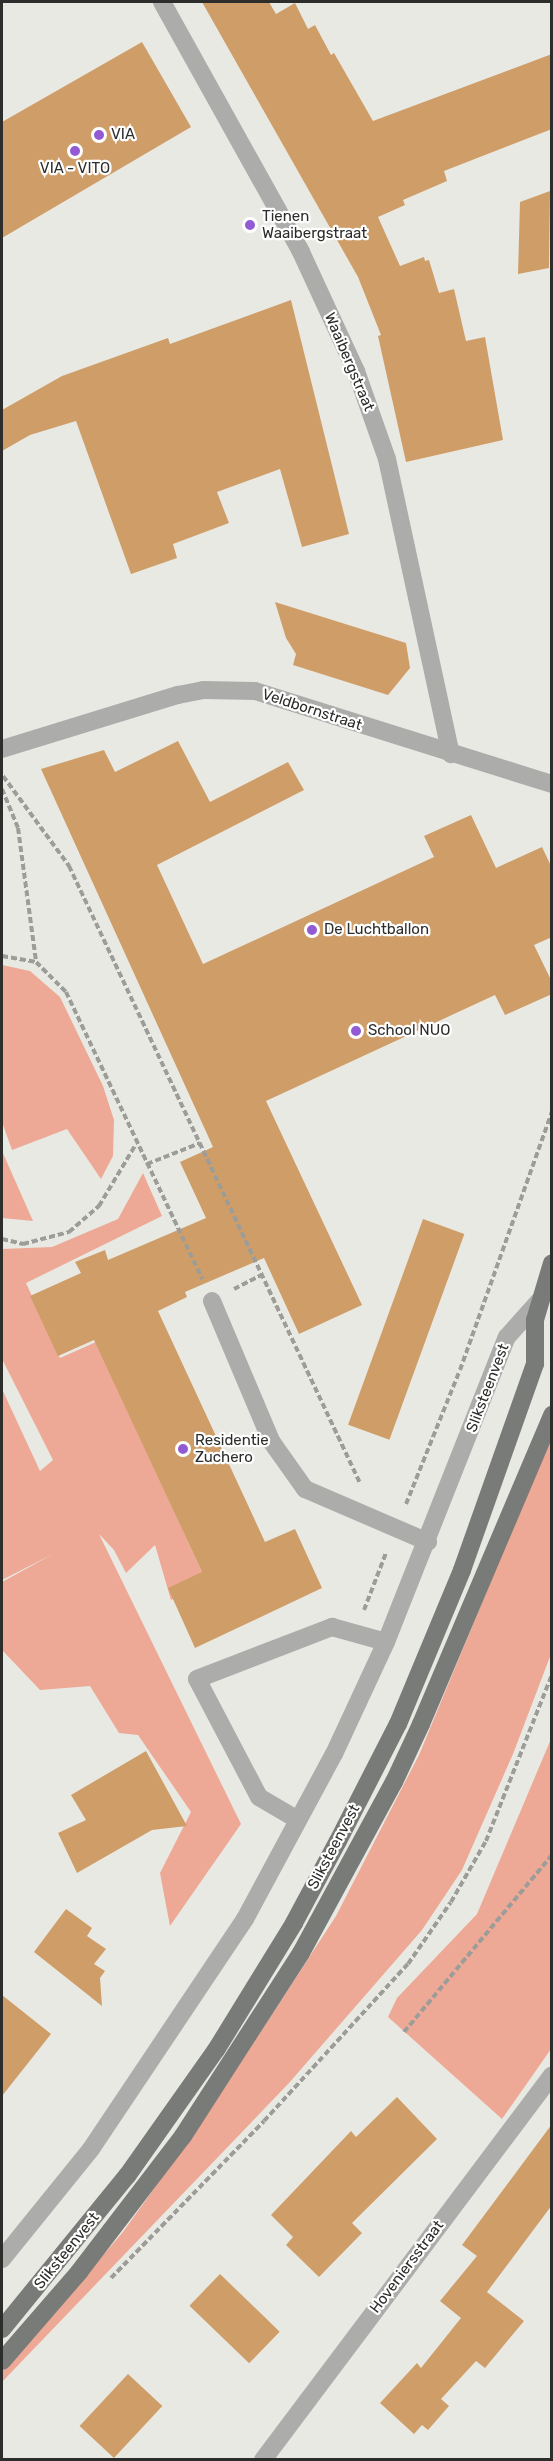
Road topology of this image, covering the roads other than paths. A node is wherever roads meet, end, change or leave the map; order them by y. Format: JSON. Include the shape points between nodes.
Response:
{"nodes":[{"id":1,"x":162,"y":2,"type":"edge"},
{"id":2,"x":2,"y":749,"type":"edge"},
{"id":3,"x":451,"y":754,"type":"junction"},
{"id":4,"x":552,"y":784,"type":"edge"},
{"id":5,"x":552,"y":1263,"type":"edge"},
{"id":6,"x":540,"y":1300,"type":"junction"},
{"id":7,"x":212,"y":1301,"type":"road end"},
{"id":8,"x":552,"y":1414,"type":"edge"},
{"id":9,"x":428,"y":1542,"type":"junction"},
{"id":10,"x":386,"y":1642,"type":"junction"},
{"id":11,"x":298,"y":1820,"type":"junction"},
{"id":12,"x":552,"y":2075,"type":"edge"},
{"id":13,"x":2,"y":2259,"type":"edge"},
{"id":14,"x":2,"y":2329,"type":"edge"},
{"id":15,"x":2,"y":2361,"type":"edge"},
{"id":16,"x":263,"y":2460,"type":"edge"}],
"edges":[{"from":1,"to":3,"type":"street","name":"Waaibergstraat","via":[[301,252],[356,371],[387,459]]},
{"from":2,"to":3,"type":"street","name":"Veldbornstraat","via":[[203,690],[255,691]]},
{"from":3,"to":4,"type":"street","name":"Veldbornstraat"},
{"from":5,"to":6,"type":"main road","name":"Sliksteenvest"},
{"from":6,"to":9,"type":"street","name":"Sliksteenvest","via":[[507,1336]]},
{"from":6,"to":14,"type":"main road","name":"Sliksteenvest","via":[[535,1320],[535,1364],[462,1570],[398,1724],[338,1841],[294,1923],[216,2050],[127,2176]]},
{"from":7,"to":9,"type":"street","via":[[271,1441],[305,1490]]},
{"from":8,"to":15,"type":"main road","name":"Sliksteenvest","via":[[399,1772],[301,1953],[183,2136],[79,2272]]},
{"from":9,"to":10,"type":"street","name":"Sliksteenvest"},
{"from":10,"to":11,"type":"street","name":"Sliksteenvest"},
{"from":10,"to":11,"type":"street","via":[[332,1627],[197,1679],[259,1797]]},
{"from":11,"to":13,"type":"street","name":"Sliksteenvest","via":[[244,1919],[91,2149]]},
{"from":12,"to":16,"type":"street","name":"Hoveniersstraat"}]}
